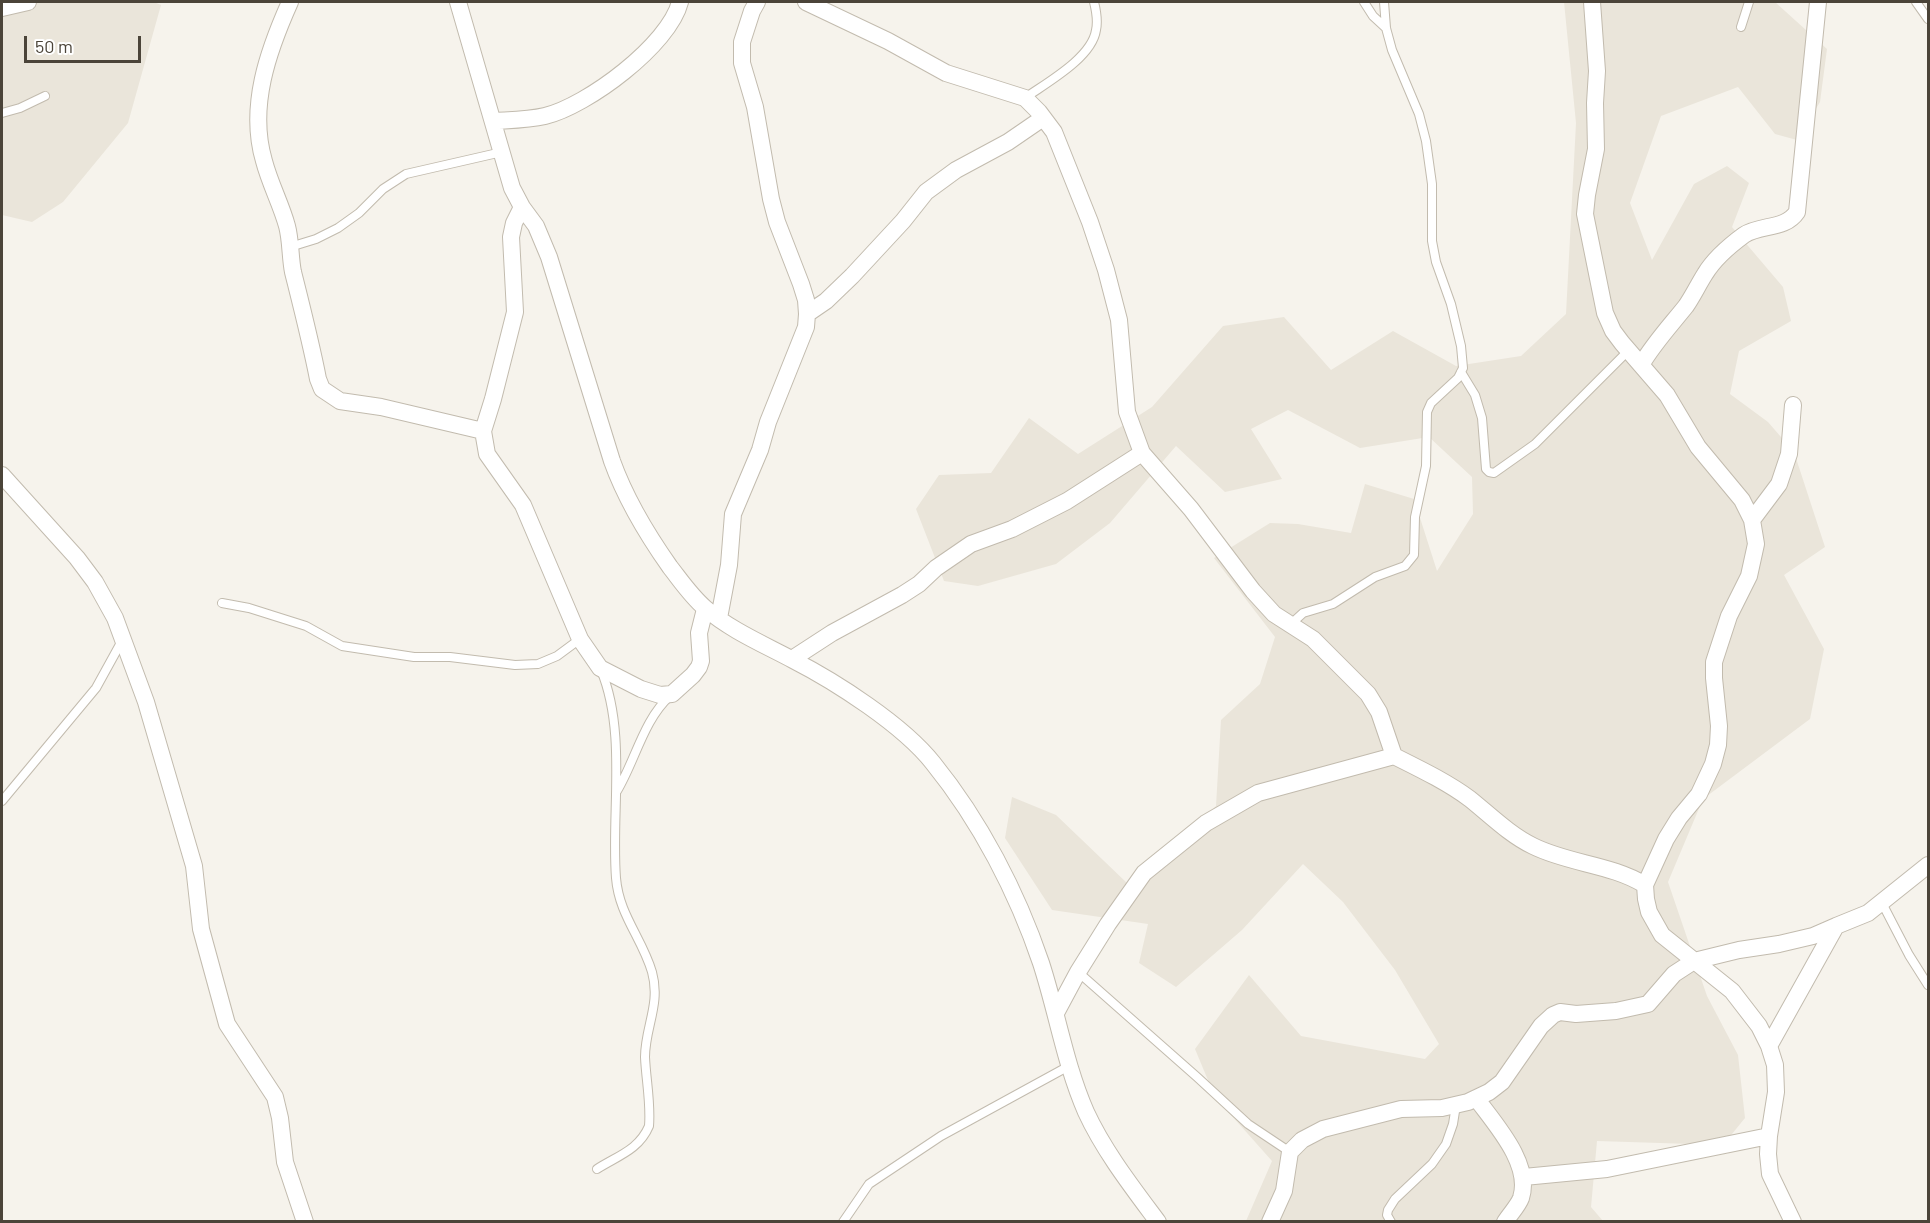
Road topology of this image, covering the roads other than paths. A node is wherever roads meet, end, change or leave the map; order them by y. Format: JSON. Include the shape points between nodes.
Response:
{"nodes":[{"id":1,"x":28,"y":2,"type":"edge"},
{"id":2,"x":290,"y":2,"type":"edge"},
{"id":3,"x":458,"y":2,"type":"edge"},
{"id":4,"x":680,"y":2,"type":"edge"},
{"id":5,"x":757,"y":2,"type":"edge"},
{"id":6,"x":806,"y":2,"type":"edge"},
{"id":7,"x":1094,"y":2,"type":"edge"},
{"id":8,"x":1364,"y":2,"type":"edge"},
{"id":9,"x":1384,"y":2,"type":"edge"},
{"id":10,"x":1592,"y":2,"type":"edge"},
{"id":11,"x":1749,"y":2,"type":"edge"},
{"id":12,"x":1818,"y":2,"type":"edge"},
{"id":13,"x":1916,"y":2,"type":"edge"},
{"id":14,"x":2,"y":8,"type":"edge"},
{"id":15,"x":1929,"y":20,"type":"edge"},
{"id":16,"x":1741,"y":27,"type":"dead end"},
{"id":17,"x":1386,"y":28,"type":"junction"},
{"id":18,"x":45,"y":96,"type":"dead end"},
{"id":19,"x":1025,"y":98,"type":"junction"},
{"id":20,"x":2,"y":113,"type":"edge"},
{"id":21,"x":1043,"y":118,"type":"junction"},
{"id":22,"x":494,"y":122,"type":"junction"},
{"id":23,"x":501,"y":152,"type":"junction"},
{"id":24,"x":522,"y":207,"type":"junction"},
{"id":25,"x":290,"y":247,"type":"junction"},
{"id":26,"x":807,"y":314,"type":"junction"},
{"id":27,"x":1628,"y":351,"type":"junction"},
{"id":28,"x":1641,"y":365,"type":"junction"},
{"id":29,"x":1461,"y":372,"type":"junction"},
{"id":30,"x":1793,"y":405,"type":"dead end"},
{"id":31,"x":483,"y":431,"type":"junction"},
{"id":32,"x":1142,"y":453,"type":"junction"},
{"id":33,"x":2,"y":474,"type":"edge"},
{"id":34,"x":1752,"y":520,"type":"junction"},
{"id":35,"x":222,"y":603,"type":"dead end"},
{"id":36,"x":712,"y":613,"type":"junction"},
{"id":37,"x":1291,"y":624,"type":"junction"},
{"id":38,"x":123,"y":639,"type":"junction"},
{"id":39,"x":580,"y":639,"type":"junction"},
{"id":40,"x":792,"y":659,"type":"junction"},
{"id":41,"x":600,"y":668,"type":"junction"},
{"id":42,"x":672,"y":694,"type":"junction"},
{"id":43,"x":1394,"y":756,"type":"junction"},
{"id":44,"x":617,"y":792,"type":"junction"},
{"id":45,"x":2,"y":801,"type":"edge"},
{"id":46,"x":1929,"y":865,"type":"edge"},
{"id":47,"x":1645,"y":885,"type":"junction"},
{"id":48,"x":1882,"y":903,"type":"junction"},
{"id":49,"x":1836,"y":927,"type":"junction"},
{"id":50,"x":1694,"y":961,"type":"junction"},
{"id":51,"x":1078,"y":972,"type":"junction"},
{"id":52,"x":1929,"y":985,"type":"edge"},
{"id":53,"x":1056,"y":1013,"type":"junction"},
{"id":54,"x":1769,"y":1046,"type":"junction"},
{"id":55,"x":1069,"y":1066,"type":"junction"},
{"id":56,"x":1476,"y":1098,"type":"junction"},
{"id":57,"x":1456,"y":1105,"type":"junction"},
{"id":58,"x":1769,"y":1136,"type":"junction"},
{"id":59,"x":1290,"y":1152,"type":"junction"},
{"id":60,"x":597,"y":1169,"type":"dead end"},
{"id":61,"x":1524,"y":1177,"type":"junction"},
{"id":62,"x":305,"y":1221,"type":"edge"},
{"id":63,"x":843,"y":1221,"type":"edge"},
{"id":64,"x":1158,"y":1221,"type":"edge"},
{"id":65,"x":1269,"y":1221,"type":"edge"},
{"id":66,"x":1391,"y":1221,"type":"edge"},
{"id":67,"x":1505,"y":1221,"type":"edge"},
{"id":68,"x":1793,"y":1221,"type":"edge"}],
"edges":[{"from":1,"to":14,"type":"street"},
{"from":2,"to":25,"type":"street","via":[[261,83],[259,133],[263,160],[287,227]]},
{"from":3,"to":22,"type":"street"},
{"from":4,"to":22,"type":"street","via":[[672,22],[656,41],[601,90],[545,116]]},
{"from":5,"to":26,"type":"street","via":[[742,42],[742,63],[755,107],[771,199],[801,284]]},
{"from":6,"to":19,"type":"street","via":[[946,73]]},
{"from":7,"to":19,"type":"lane","via":[[1097,28],[1092,43],[1078,60]]},
{"from":8,"to":17,"type":"lane"},
{"from":9,"to":17,"type":"lane"},
{"from":10,"to":27,"type":"street","via":[[1597,70],[1596,149],[1585,214],[1605,313]]},
{"from":11,"to":16,"type":"lane"},
{"from":12,"to":28,"type":"street","via":[[1797,212],[1786,222],[1745,235],[1717,258]]},
{"from":13,"to":15,"type":"lane"},
{"from":17,"to":29,"type":"lane","via":[[1426,141],[1432,184],[1432,241],[1461,346]]},
{"from":18,"to":20,"type":"lane"},
{"from":19,"to":21,"type":"street"},
{"from":21,"to":26,"type":"street","via":[[926,192],[865,263],[826,302]]},
{"from":21,"to":32,"type":"street","via":[[1054,132],[1090,222],[1114,297],[1127,412]]},
{"from":22,"to":23,"type":"street"},
{"from":23,"to":24,"type":"street"},
{"from":23,"to":25,"type":"lane","via":[[406,174],[382,189],[338,228]]},
{"from":24,"to":31,"type":"street","via":[[511,237],[515,312]]},
{"from":24,"to":36,"type":"street","via":[[536,226],[549,257],[623,492],[683,585]]},
{"from":25,"to":31,"type":"street","via":[[322,389],[340,400]]},
{"from":26,"to":36,"type":"street","via":[[797,352],[733,514],[729,565]]},
{"from":27,"to":28,"type":"street"},
{"from":27,"to":29,"type":"lane","via":[[1535,444],[1494,473],[1486,469],[1482,418]]},
{"from":28,"to":34,"type":"street","via":[[1667,395],[1698,447],[1742,500]]},
{"from":29,"to":37,"type":"lane","via":[[1427,412],[1426,466],[1415,517],[1414,555],[1405,566],[1375,577],[1333,604],[1303,613]]},
{"from":30,"to":34,"type":"street","via":[[1790,454],[1779,484]]},
{"from":31,"to":39,"type":"street","via":[[488,454],[523,505]]},
{"from":32,"to":37,"type":"street","via":[[1191,509],[1253,591],[1274,614]]},
{"from":32,"to":40,"type":"street","via":[[1067,501],[1012,529],[971,544],[902,595]]},
{"from":33,"to":38,"type":"street","via":[[95,582]]},
{"from":34,"to":47,"type":"street","via":[[1754,560],[1714,662],[1719,726],[1713,764],[1699,794],[1671,829]]},
{"from":35,"to":39,"type":"lane","via":[[306,626],[342,646],[414,657],[538,664]]},
{"from":36,"to":40,"type":"street"},
{"from":36,"to":42,"type":"street","via":[[699,633],[699,667]]},
{"from":37,"to":43,"type":"street","via":[[1313,639],[1368,694],[1379,712]]},
{"from":38,"to":45,"type":"lane","via":[[96,688]]},
{"from":38,"to":62,"type":"street","via":[[147,702],[194,866],[201,929],[227,1024],[274,1097],[285,1162]]},
{"from":39,"to":41,"type":"street"},
{"from":40,"to":53,"type":"street","via":[[843,689],[909,738],[952,787],[1025,918]]},
{"from":41,"to":42,"type":"street","via":[[641,689]]},
{"from":41,"to":44,"type":"lane","via":[[610,698]]},
{"from":42,"to":44,"type":"lane","via":[[653,716]]},
{"from":43,"to":47,"type":"street","via":[[1468,798],[1530,845],[1557,857],[1632,877]]},
{"from":43,"to":51,"type":"street","via":[[1258,794],[1206,823],[1144,873]]},
{"from":44,"to":60,"type":"lane","via":[[618,894],[646,955],[655,988],[645,1055],[650,1117],[636,1146]]},
{"from":46,"to":48,"type":"street"},
{"from":47,"to":50,"type":"street","via":[[1649,912],[1656,926]]},
{"from":48,"to":49,"type":"street"},
{"from":48,"to":52,"type":"lane"},
{"from":49,"to":50,"type":"street","via":[[1813,936]]},
{"from":49,"to":54,"type":"street"},
{"from":50,"to":54,"type":"street","via":[[1732,991]]},
{"from":50,"to":56,"type":"street","via":[[1674,974],[1648,1004],[1616,1011],[1560,1012],[1546,1019],[1502,1082]]},
{"from":51,"to":53,"type":"street"},
{"from":51,"to":59,"type":"lane","via":[[1248,1124]]},
{"from":53,"to":55,"type":"street"},
{"from":54,"to":58,"type":"street","via":[[1776,1092]]},
{"from":55,"to":63,"type":"lane","via":[[941,1136],[869,1184]]},
{"from":55,"to":64,"type":"street","via":[[1096,1130]]},
{"from":56,"to":57,"type":"street"},
{"from":56,"to":61,"type":"street","via":[[1520,1164]]},
{"from":57,"to":59,"type":"street","via":[[1401,1109],[1333,1126],[1302,1140]]},
{"from":57,"to":66,"type":"lane","via":[[1446,1144],[1432,1164],[1395,1198],[1387,1215]]},
{"from":58,"to":61,"type":"street","via":[[1607,1169]]},
{"from":58,"to":68,"type":"street","via":[[1770,1174]]},
{"from":59,"to":65,"type":"street","via":[[1284,1191]]},
{"from":61,"to":67,"type":"street","via":[[1521,1199]]}]}
